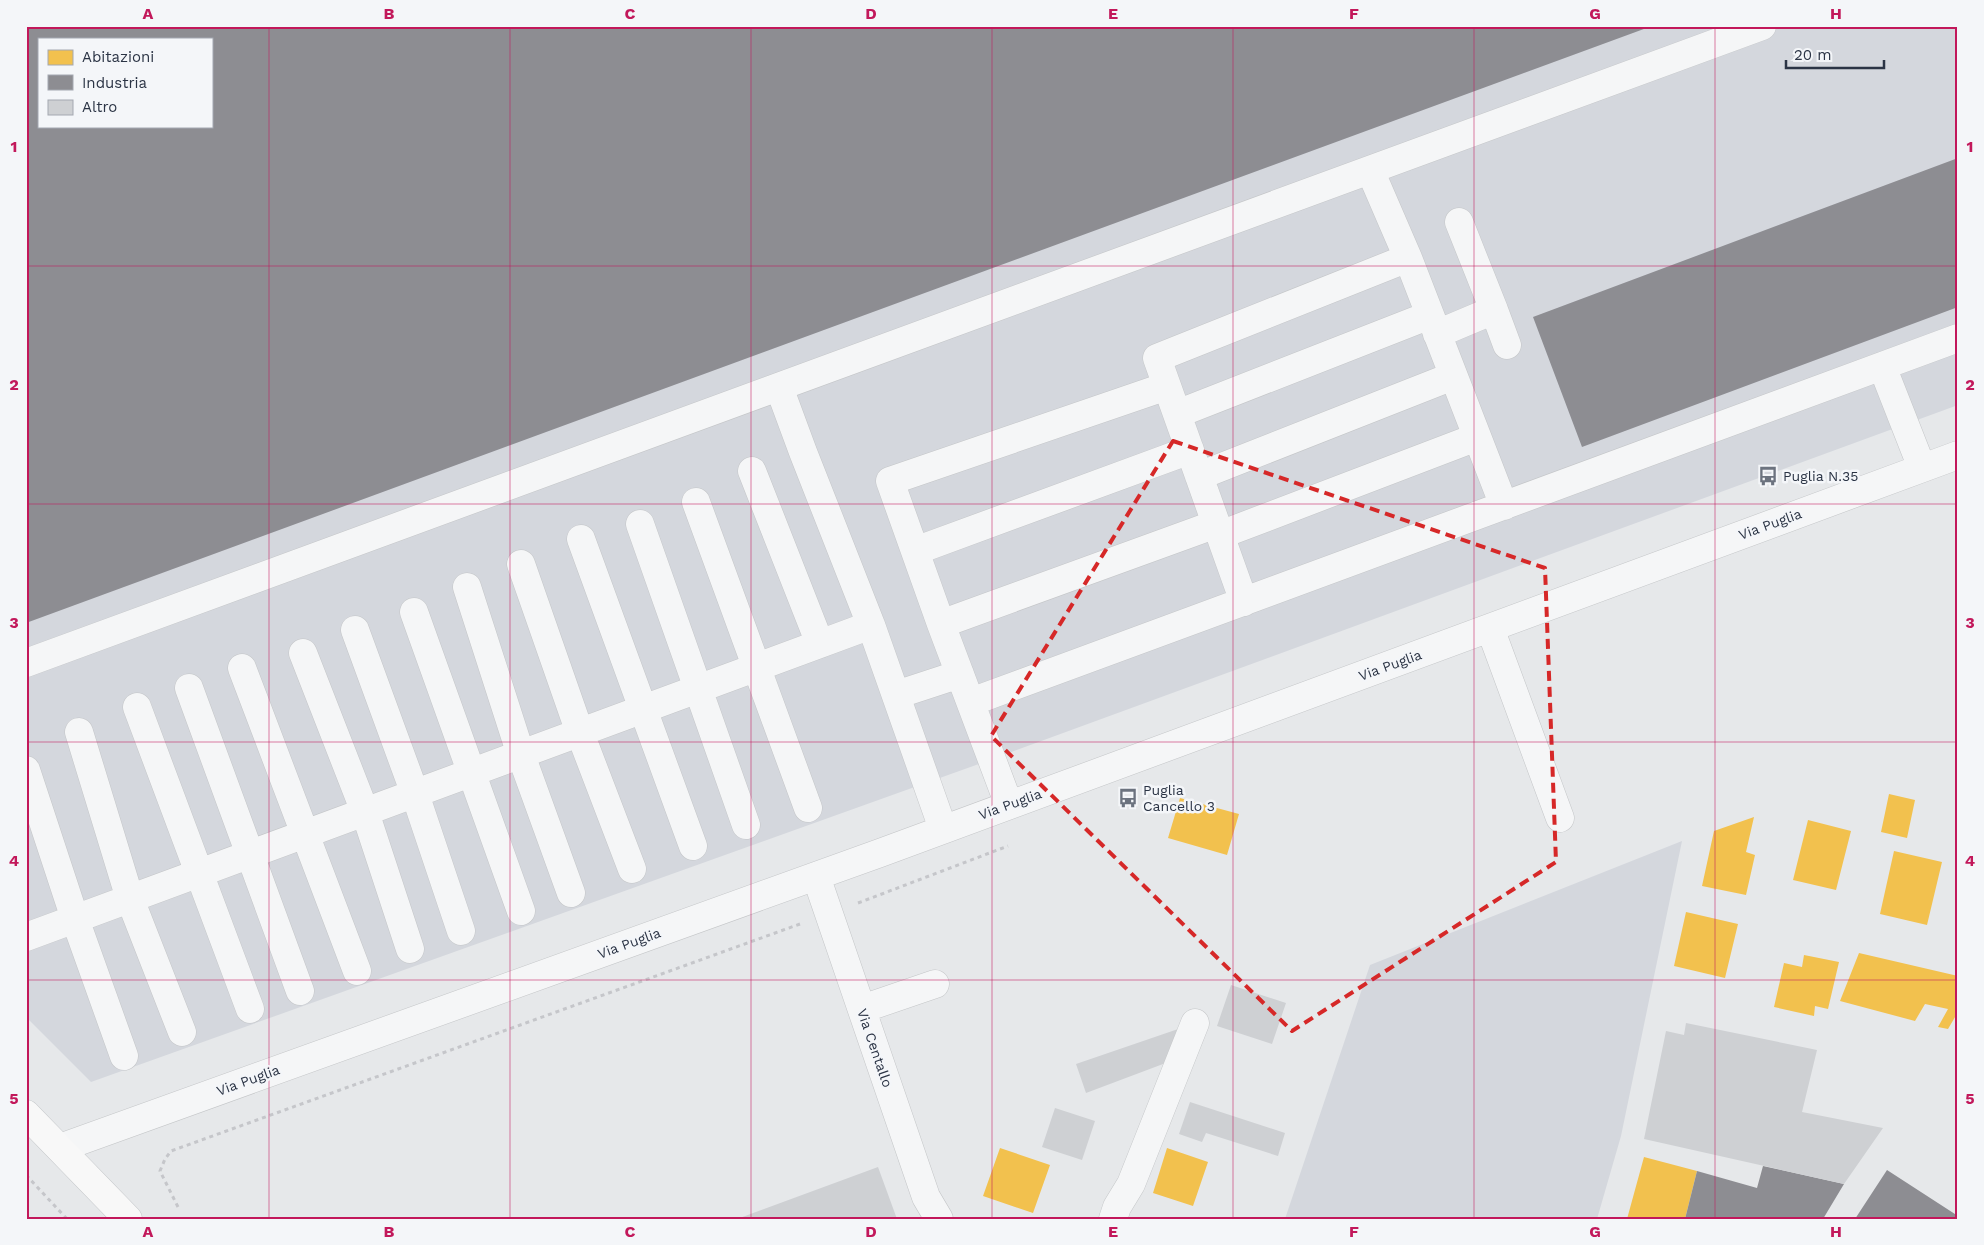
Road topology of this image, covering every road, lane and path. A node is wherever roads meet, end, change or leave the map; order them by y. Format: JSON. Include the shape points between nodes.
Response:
{"nodes":[{"id":1,"x":1762,"y":26,"type":"edge"},
{"id":2,"x":1370,"y":170,"type":"junction"},
{"id":3,"x":1459,"y":222,"type":"dead end"},
{"id":4,"x":1408,"y":258,"type":"junction"},
{"id":5,"x":1494,"y":310,"type":"junction"},
{"id":6,"x":1434,"y":325,"type":"junction"},
{"id":7,"x":1958,"y":338,"type":"edge"},
{"id":8,"x":1507,"y":345,"type":"dead end"},
{"id":9,"x":1882,"y":366,"type":"junction"},
{"id":10,"x":1454,"y":376,"type":"junction"},
{"id":11,"x":1167,"y":386,"type":"junction"},
{"id":12,"x":779,"y":387,"type":"junction"},
{"id":13,"x":1177,"y":414,"type":"junction"},
{"id":14,"x":1477,"y":436,"type":"junction"},
{"id":15,"x":1190,"y":450,"type":"junction"},
{"id":16,"x":1958,"y":455,"type":"edge"},
{"id":17,"x":1922,"y":468,"type":"junction"},
{"id":18,"x":752,"y":471,"type":"dead end"},
{"id":19,"x":1199,"y":476,"type":"junction"},
{"id":20,"x":696,"y":502,"type":"dead end"},
{"id":21,"x":1504,"y":506,"type":"junction"},
{"id":22,"x":640,"y":524,"type":"dead end"},
{"id":23,"x":1218,"y":530,"type":"junction"},
{"id":24,"x":581,"y":539,"type":"dead end"},
{"id":25,"x":915,"y":551,"type":"junction"},
{"id":26,"x":521,"y":564,"type":"dead end"},
{"id":27,"x":467,"y":587,"type":"dead end"},
{"id":28,"x":1244,"y":602,"type":"junction"},
{"id":29,"x":414,"y":612,"type":"dead end"},
{"id":30,"x":941,"y":624,"type":"junction"},
{"id":31,"x":871,"y":625,"type":"junction"},
{"id":32,"x":1490,"y":628,"type":"junction"},
{"id":33,"x":355,"y":630,"type":"dead end"},
{"id":34,"x":820,"y":644,"type":"junction"},
{"id":35,"x":303,"y":653,"type":"dead end"},
{"id":36,"x":26,"y":663,"type":"edge"},
{"id":37,"x":756,"y":667,"type":"junction"},
{"id":38,"x":242,"y":668,"type":"dead end"},
{"id":39,"x":960,"y":674,"type":"junction"},
{"id":40,"x":189,"y":688,"type":"dead end"},
{"id":41,"x":698,"y":689,"type":"junction"},
{"id":42,"x":896,"y":695,"type":"junction"},
{"id":43,"x":970,"y":702,"type":"junction"},
{"id":44,"x":137,"y":707,"type":"dead end"},
{"id":45,"x":642,"y":710,"type":"junction"},
{"id":46,"x":79,"y":732,"type":"dead end"},
{"id":47,"x":580,"y":733,"type":"junction"},
{"id":48,"x":521,"y":755,"type":"junction"},
{"id":49,"x":26,"y":770,"type":"edge"},
{"id":50,"x":472,"y":773,"type":"junction"},
{"id":51,"x":415,"y":794,"type":"junction"},
{"id":52,"x":1010,"y":805,"type":"junction"},
{"id":53,"x":808,"y":808,"type":"dead end"},
{"id":54,"x":365,"y":812,"type":"junction"},
{"id":55,"x":1560,"y":818,"type":"dead end"},
{"id":56,"x":746,"y":825,"type":"dead end"},
{"id":57,"x":943,"y":829,"type":"junction"},
{"id":58,"x":304,"y":834,"type":"junction"},
{"id":59,"x":693,"y":846,"type":"dead end"},
{"id":60,"x":1008,"y":846,"type":"dead end"},
{"id":61,"x":251,"y":854,"type":"junction"},
{"id":62,"x":632,"y":869,"type":"dead end"},
{"id":63,"x":199,"y":874,"type":"junction"},
{"id":64,"x":816,"y":876,"type":"junction"},
{"id":65,"x":571,"y":893,"type":"dead end"},
{"id":66,"x":130,"y":899,"type":"junction"},
{"id":67,"x":521,"y":911,"type":"dead end"},
{"id":68,"x":829,"y":914,"type":"junction"},
{"id":69,"x":75,"y":919,"type":"junction"},
{"id":70,"x":461,"y":931,"type":"dead end"},
{"id":71,"x":26,"y":937,"type":"edge"},
{"id":72,"x":410,"y":949,"type":"dead end"},
{"id":73,"x":358,"y":971,"type":"dead end"},
{"id":74,"x":935,"y":984,"type":"dead end"},
{"id":75,"x":300,"y":991,"type":"dead end"},
{"id":76,"x":250,"y":1009,"type":"dead end"},
{"id":77,"x":862,"y":1009,"type":"junction"},
{"id":78,"x":1195,"y":1023,"type":"dead end"},
{"id":79,"x":182,"y":1032,"type":"dead end"},
{"id":80,"x":124,"y":1056,"type":"dead end"},
{"id":81,"x":26,"y":1114,"type":"edge"},
{"id":82,"x":60,"y":1148,"type":"junction"},
{"id":83,"x":26,"y":1175,"type":"edge"},
{"id":84,"x":178,"y":1207,"type":"dead end"},
{"id":85,"x":67,"y":1219,"type":"edge"},
{"id":86,"x":128,"y":1219,"type":"edge"},
{"id":87,"x":939,"y":1219,"type":"edge"},
{"id":88,"x":1113,"y":1219,"type":"edge"}],
"edges":[{"from":1,"to":2,"type":"street"},
{"from":2,"to":4,"type":"street"},
{"from":2,"to":12,"type":"street"},
{"from":3,"to":5,"type":"street"},
{"from":4,"to":6,"type":"street"},
{"from":4,"to":11,"type":"street","via":[[1157,358]]},
{"from":5,"to":6,"type":"street"},
{"from":5,"to":8,"type":"street"},
{"from":6,"to":10,"type":"street"},
{"from":6,"to":13,"type":"street"},
{"from":7,"to":9,"type":"street"},
{"from":9,"to":17,"type":"street"},
{"from":9,"to":21,"type":"street"},
{"from":10,"to":14,"type":"street"},
{"from":10,"to":19,"type":"street"},
{"from":11,"to":13,"type":"street"},
{"from":11,"to":25,"type":"street","via":[[890,481]]},
{"from":12,"to":31,"type":"street"},
{"from":12,"to":36,"type":"street"},
{"from":13,"to":15,"type":"street"},
{"from":14,"to":21,"type":"street"},
{"from":14,"to":23,"type":"street"},
{"from":15,"to":19,"type":"street"},
{"from":15,"to":25,"type":"street"},
{"from":16,"to":17,"type":"street","name":"Via Puglia"},
{"from":17,"to":32,"type":"street","name":"Via Puglia"},
{"from":18,"to":34,"type":"street"},
{"from":19,"to":23,"type":"street"},
{"from":20,"to":37,"type":"street"},
{"from":21,"to":28,"type":"street"},
{"from":22,"to":41,"type":"street"},
{"from":23,"to":28,"type":"street"},
{"from":23,"to":30,"type":"street"},
{"from":24,"to":45,"type":"street"},
{"from":25,"to":30,"type":"street"},
{"from":26,"to":47,"type":"street"},
{"from":27,"to":48,"type":"street"},
{"from":28,"to":43,"type":"street"},
{"from":29,"to":50,"type":"street"},
{"from":30,"to":39,"type":"street"},
{"from":31,"to":34,"type":"street"},
{"from":31,"to":42,"type":"street"},
{"from":32,"to":52,"type":"street","name":"Via Puglia"},
{"from":32,"to":55,"type":"street"},
{"from":33,"to":51,"type":"street"},
{"from":34,"to":37,"type":"street"},
{"from":35,"to":54,"type":"street"},
{"from":37,"to":41,"type":"street"},
{"from":37,"to":53,"type":"street"},
{"from":38,"to":58,"type":"street"},
{"from":39,"to":42,"type":"street"},
{"from":39,"to":43,"type":"street"},
{"from":40,"to":61,"type":"street"},
{"from":41,"to":45,"type":"street"},
{"from":41,"to":56,"type":"street"},
{"from":42,"to":57,"type":"street"},
{"from":43,"to":52,"type":"street"},
{"from":44,"to":63,"type":"street"},
{"from":45,"to":47,"type":"street"},
{"from":45,"to":59,"type":"street"},
{"from":46,"to":66,"type":"street"},
{"from":47,"to":48,"type":"street"},
{"from":47,"to":62,"type":"street"},
{"from":48,"to":50,"type":"street"},
{"from":48,"to":65,"type":"street"},
{"from":49,"to":69,"type":"street"},
{"from":50,"to":51,"type":"street"},
{"from":50,"to":67,"type":"street"},
{"from":51,"to":54,"type":"street"},
{"from":51,"to":70,"type":"street"},
{"from":52,"to":57,"type":"street","name":"Via Puglia"},
{"from":54,"to":58,"type":"street"},
{"from":54,"to":72,"type":"street"},
{"from":57,"to":64,"type":"street","name":"Via Puglia"},
{"from":58,"to":61,"type":"street"},
{"from":58,"to":73,"type":"street"},
{"from":60,"to":68,"type":"path"},
{"from":61,"to":63,"type":"street"},
{"from":61,"to":75,"type":"street"},
{"from":63,"to":66,"type":"street"},
{"from":63,"to":76,"type":"street"},
{"from":64,"to":68,"type":"street","name":"Via Centallo"},
{"from":64,"to":82,"type":"street","name":"Via Puglia"},
{"from":66,"to":69,"type":"street"},
{"from":66,"to":79,"type":"street"},
{"from":68,"to":77,"type":"street","name":"Via Centallo"},
{"from":68,"to":84,"type":"path","via":[[171,1151],[160,1171]]},
{"from":69,"to":71,"type":"street"},
{"from":69,"to":80,"type":"street"},
{"from":74,"to":77,"type":"street"},
{"from":77,"to":87,"type":"street","name":"Via Centallo","via":[[926,1197]]},
{"from":78,"to":88,"type":"street","via":[[1131,1184]]},
{"from":81,"to":82,"type":"main road"},
{"from":82,"to":86,"type":"main road"},
{"from":83,"to":85,"type":"path"}]}
